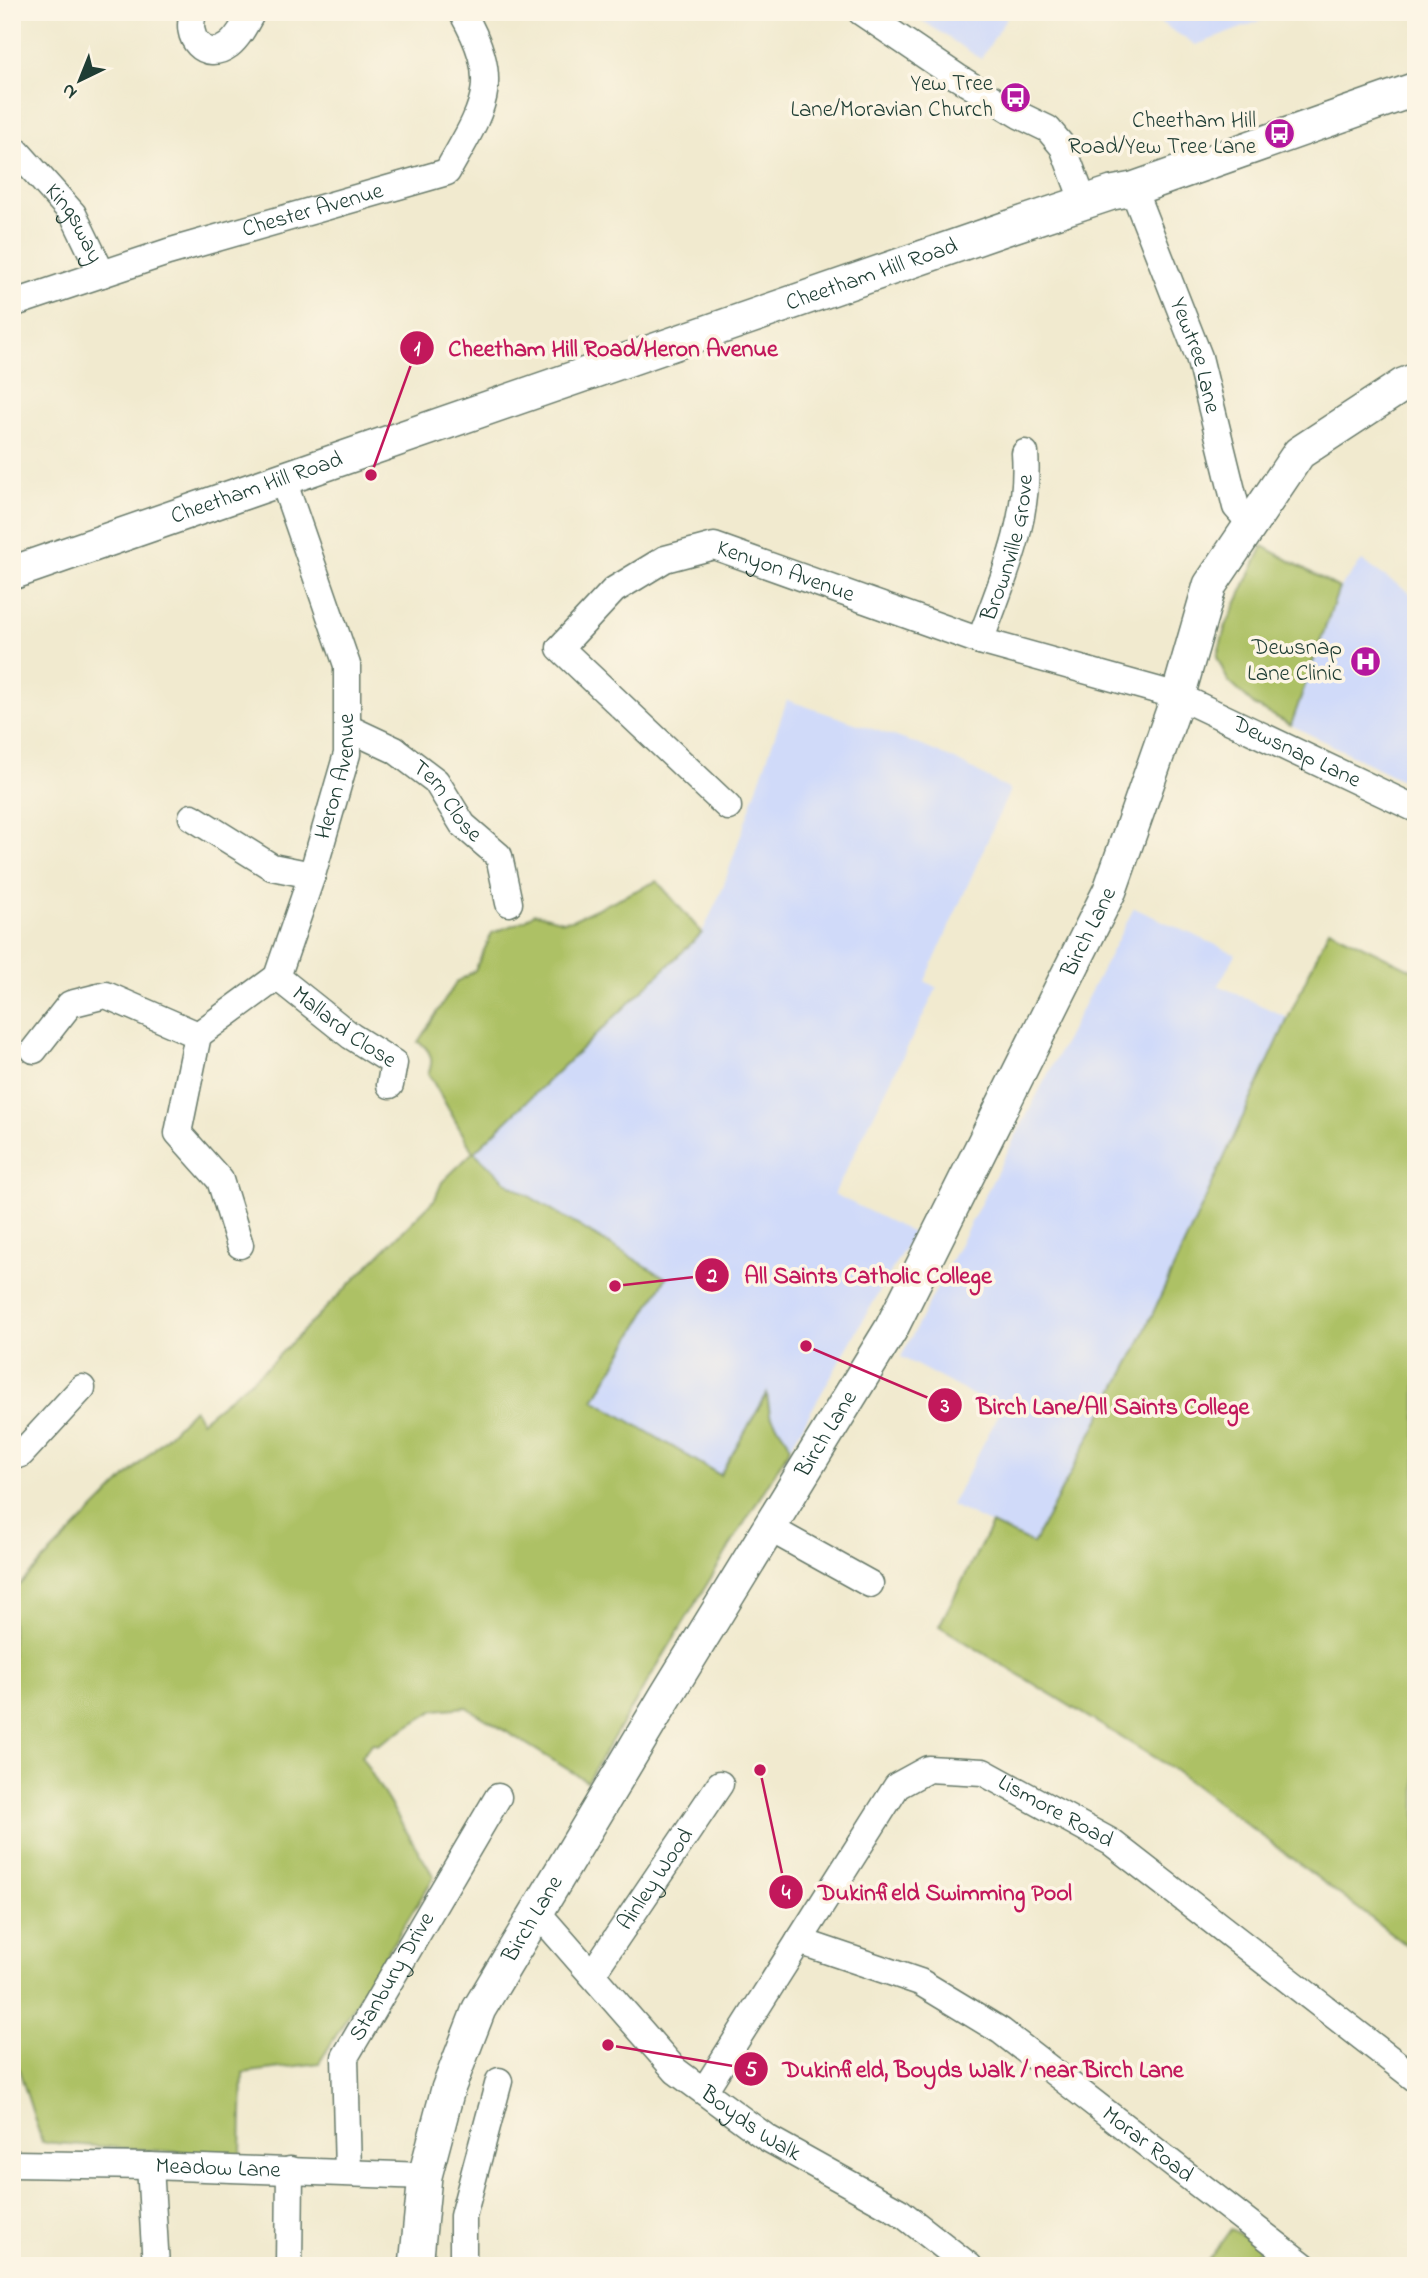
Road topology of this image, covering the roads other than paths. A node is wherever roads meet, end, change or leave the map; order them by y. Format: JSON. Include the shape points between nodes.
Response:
{"nodes":[{"id":1,"x":194,"y":12,"type":"edge"},
{"id":2,"x":252,"y":12,"type":"edge"},
{"id":3,"x":462,"y":12,"type":"edge"},
{"id":4,"x":861,"y":12,"type":"edge"},
{"id":5,"x":1416,"y":89,"type":"edge"},
{"id":6,"x":12,"y":146,"type":"edge"},
{"id":7,"x":1133,"y":189,"type":"junction"},
{"id":8,"x":1084,"y":203,"type":"junction"},
{"id":9,"x":102,"y":274,"type":"junction"},
{"id":10,"x":12,"y":304,"type":"edge"},
{"id":11,"x":1416,"y":380,"type":"edge"},
{"id":12,"x":1025,"y":453,"type":"dead end"},
{"id":13,"x":283,"y":480,"type":"junction"},
{"id":14,"x":1251,"y":524,"type":"junction"},
{"id":15,"x":12,"y":573,"type":"edge"},
{"id":16,"x":980,"y":641,"type":"junction"},
{"id":17,"x":1178,"y":696,"type":"junction"},
{"id":18,"x":348,"y":728,"type":"junction"},
{"id":19,"x":728,"y":807,"type":"dead end"},
{"id":20,"x":1416,"y":809,"type":"edge"},
{"id":21,"x":192,"y":817,"type":"dead end"},
{"id":22,"x":313,"y":875,"type":"junction"},
{"id":23,"x":509,"y":903,"type":"dead end"},
{"id":24,"x":277,"y":977,"type":"junction"},
{"id":25,"x":198,"y":1035,"type":"junction"},
{"id":26,"x":34,"y":1050,"type":"dead end"},
{"id":27,"x":390,"y":1085,"type":"dead end"},
{"id":28,"x":240,"y":1245,"type":"dead end"},
{"id":29,"x":82,"y":1388,"type":"dead end"},
{"id":30,"x":12,"y":1457,"type":"edge"},
{"id":31,"x":769,"y":1528,"type":"junction"},
{"id":32,"x":870,"y":1584,"type":"dead end"},
{"id":33,"x":720,"y":1784,"type":"dead end"},
{"id":34,"x":498,"y":1797,"type":"dead end"},
{"id":35,"x":537,"y":1912,"type":"junction"},
{"id":36,"x":799,"y":1941,"type":"junction"},
{"id":37,"x":592,"y":1974,"type":"junction"},
{"id":38,"x":1416,"y":2079,"type":"edge"},
{"id":39,"x":499,"y":2081,"type":"dead end"},
{"id":40,"x":704,"y":2091,"type":"junction"},
{"id":41,"x":12,"y":2164,"type":"edge"},
{"id":42,"x":150,"y":2166,"type":"junction"},
{"id":43,"x":290,"y":2170,"type":"junction"},
{"id":44,"x":348,"y":2172,"type":"junction"},
{"id":45,"x":425,"y":2176,"type":"junction"},
{"id":46,"x":156,"y":2266,"type":"edge"},
{"id":47,"x":289,"y":2266,"type":"edge"},
{"id":48,"x":416,"y":2266,"type":"edge"},
{"id":49,"x":463,"y":2266,"type":"edge"},
{"id":50,"x":969,"y":2266,"type":"edge"},
{"id":51,"x":1304,"y":2266,"type":"edge"}],
"edges":[{"from":1,"to":2,"type":"street","via":[[192,38],[212,50],[230,44]]},
{"from":3,"to":9,"type":"street","name":"Chester Avenue","via":[[481,52],[484,101],[447,172]]},
{"from":4,"to":8,"type":"street","via":[[957,77],[1048,129],[1063,147]]},
{"from":5,"to":7,"type":"main road","name":"Cheetham Hill Road"},
{"from":6,"to":9,"type":"street","name":"Kingsway","via":[[73,214]]},
{"from":7,"to":8,"type":"main road","name":"Cheetham Hill Road"},
{"from":7,"to":14,"type":"street","name":"Yewtree Lane","via":[[1199,356],[1236,507]]},
{"from":8,"to":13,"type":"main road","name":"Cheetham Hill Road"},
{"from":9,"to":10,"type":"street","name":"Chester Avenue"},
{"from":11,"to":14,"type":"main road","name":"Birch Lane","via":[[1299,453]]},
{"from":12,"to":16,"type":"street","name":"Brownville Grove","via":[[1027,480],[1020,527]]},
{"from":13,"to":15,"type":"main road","name":"Cheetham Hill Road"},
{"from":13,"to":18,"type":"street","name":"Heron Avenue","via":[[347,665]]},
{"from":14,"to":17,"type":"main road","name":"Birch Lane","via":[[1210,585]]},
{"from":16,"to":17,"type":"street","name":"Kenyon Avenue"},
{"from":16,"to":19,"type":"street","name":"Kenyon Avenue","via":[[714,546],[665,559],[614,590],[560,648]]},
{"from":17,"to":20,"type":"street","name":"Dewsnap Lane"},
{"from":17,"to":31,"type":"main road","name":"Birch Lane","via":[[1110,890],[891,1329]]},
{"from":18,"to":22,"type":"street","name":"Heron Avenue","via":[[347,754]]},
{"from":18,"to":23,"type":"street","name":"Tern Close","via":[[395,750],[436,781],[463,825],[499,856]]},
{"from":21,"to":22,"type":"street","via":[[272,867]]},
{"from":22,"to":24,"type":"street","name":"Heron Avenue"},
{"from":24,"to":25,"type":"street"},
{"from":24,"to":27,"type":"street","name":"Mallard Close","via":[[351,1036],[394,1063]]},
{"from":25,"to":26,"type":"street","via":[[106,995],[71,1004]]},
{"from":25,"to":28,"type":"street","via":[[178,1133],[220,1180]]},
{"from":29,"to":30,"type":"street","via":[[21,1454]]},
{"from":31,"to":32,"type":"street"},
{"from":31,"to":35,"type":"main road","name":"Birch Lane"},
{"from":33,"to":37,"type":"street","name":"Ainley Wood"},
{"from":34,"to":44,"type":"street","name":"Stanbury Drive","via":[[345,2057]]},
{"from":35,"to":37,"type":"street","name":"Boyds Walk"},
{"from":35,"to":45,"type":"main road","name":"Birch Lane","via":[[479,2009],[448,2089]]},
{"from":36,"to":38,"type":"street","name":"Lismore Road","via":[[897,1786],[928,1769],[984,1772],[1111,1842]]},
{"from":36,"to":40,"type":"street","name":"Lismore Road"},
{"from":36,"to":51,"type":"street","name":"Morar Road","via":[[920,1982],[1001,2031]]},
{"from":37,"to":40,"type":"street","name":"Boyds Walk","via":[[676,2071]]},
{"from":39,"to":49,"type":"street","via":[[463,2216]]},
{"from":40,"to":50,"type":"street","name":"Boyds Walk","via":[[767,2138],[900,2212]]},
{"from":41,"to":42,"type":"street","name":"Meadow Lane"},
{"from":42,"to":43,"type":"street","name":"Meadow Lane"},
{"from":42,"to":46,"type":"street"},
{"from":43,"to":44,"type":"street","name":"Meadow Lane"},
{"from":43,"to":47,"type":"street"},
{"from":44,"to":45,"type":"street","name":"Meadow Lane"},
{"from":45,"to":48,"type":"main road","name":"Birch Lane"}]}
